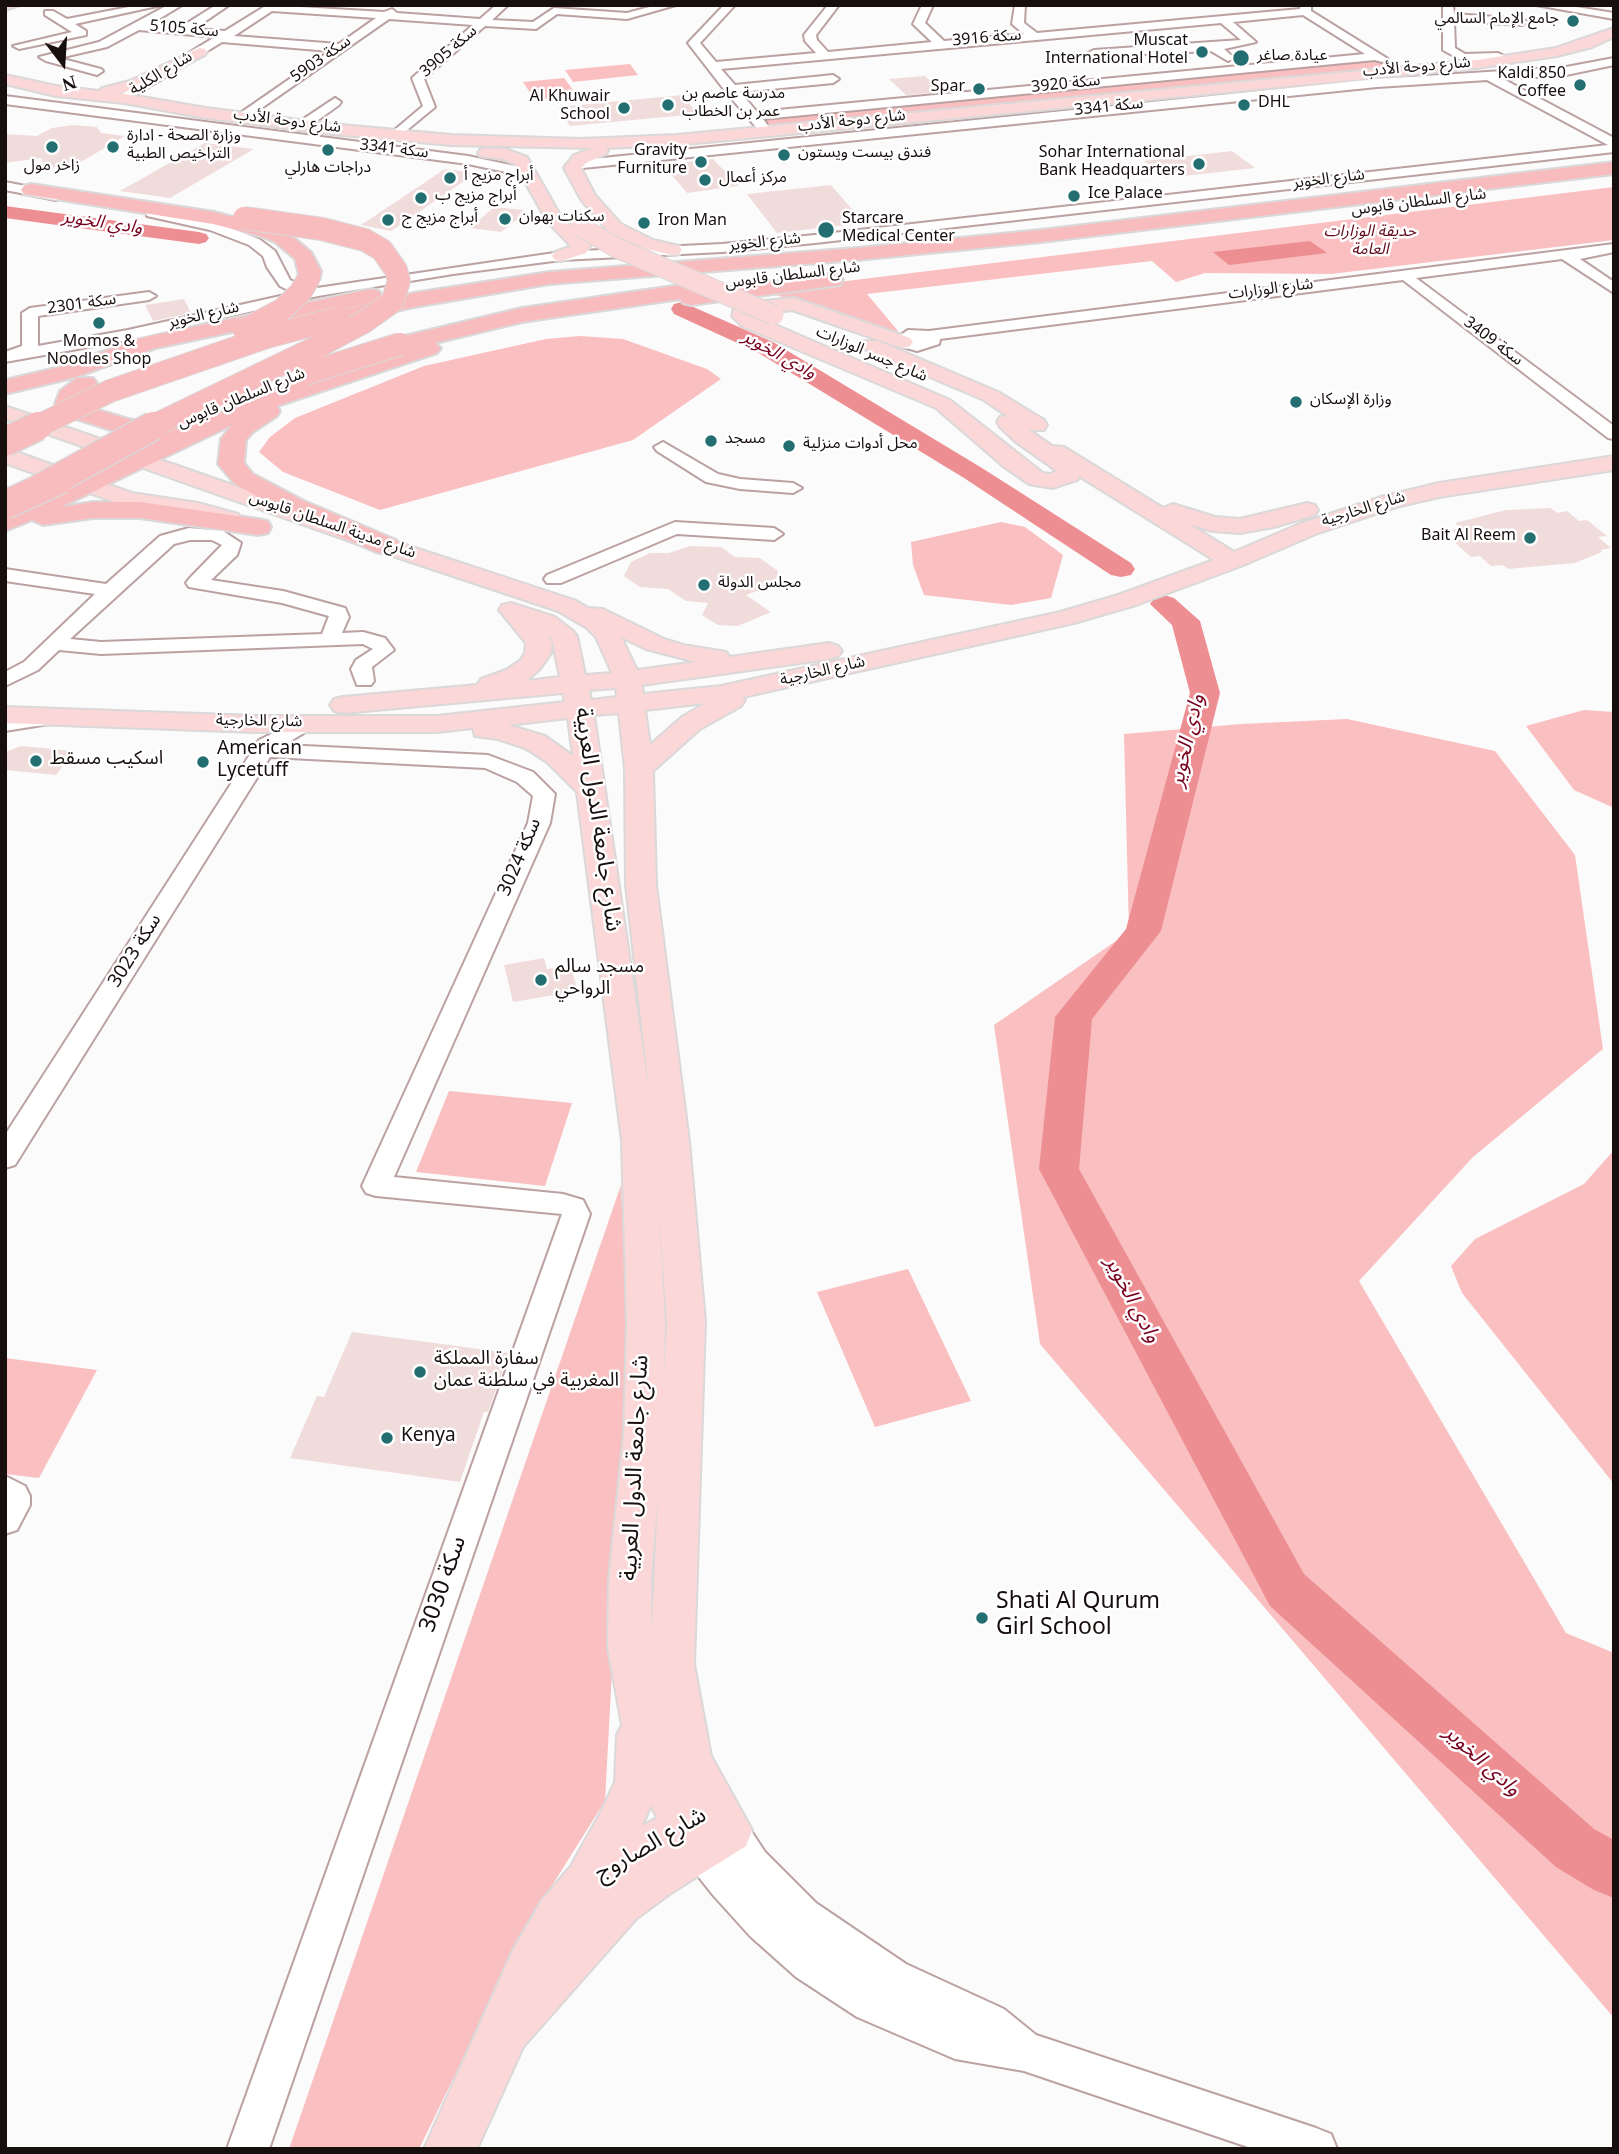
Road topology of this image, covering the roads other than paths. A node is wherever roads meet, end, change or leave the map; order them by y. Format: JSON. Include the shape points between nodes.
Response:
{"nodes":[{"id":1,"x":13,"y":5,"type":"edge"},
{"id":2,"x":157,"y":5,"type":"edge"},
{"id":3,"x":177,"y":5,"type":"edge"},
{"id":4,"x":224,"y":5,"type":"edge"},
{"id":5,"x":402,"y":5,"type":"edge"},
{"id":6,"x":503,"y":5,"type":"edge"},
{"id":7,"x":671,"y":5,"type":"edge"},
{"id":8,"x":730,"y":5,"type":"edge"},
{"id":9,"x":834,"y":5,"type":"edge"},
{"id":10,"x":928,"y":5,"type":"edge"},
{"id":11,"x":1020,"y":5,"type":"edge"},
{"id":12,"x":1541,"y":5,"type":"edge"},
{"id":13,"x":5,"y":6,"type":"edge"},
{"id":14,"x":274,"y":6,"type":"edge"},
{"id":15,"x":1560,"y":6,"type":"edge"},
{"id":16,"x":1306,"y":8,"type":"edge"},
{"id":17,"x":1199,"y":9,"type":"dead end"},
{"id":18,"x":1448,"y":11,"type":"edge"},
{"id":19,"x":48,"y":13,"type":"dead end"},
{"id":20,"x":387,"y":16,"type":"junction"},
{"id":21,"x":1614,"y":16,"type":"edge"},
{"id":22,"x":1111,"y":18,"type":"dead end"},
{"id":23,"x":1223,"y":19,"type":"junction"},
{"id":24,"x":1208,"y":20,"type":"junction"},
{"id":25,"x":1522,"y":22,"type":"dead end"},
{"id":26,"x":65,"y":23,"type":"junction"},
{"id":27,"x":485,"y":23,"type":"junction"},
{"id":28,"x":139,"y":27,"type":"junction"},
{"id":29,"x":1126,"y":27,"type":"junction"},
{"id":30,"x":183,"y":31,"type":"junction"},
{"id":31,"x":1614,"y":32,"type":"edge"},
{"id":32,"x":1034,"y":36,"type":"junction"},
{"id":33,"x":226,"y":37,"type":"junction"},
{"id":34,"x":1614,"y":40,"type":"edge"},
{"id":35,"x":940,"y":44,"type":"junction"},
{"id":36,"x":1214,"y":47,"type":"junction"},
{"id":37,"x":341,"y":48,"type":"junction"},
{"id":38,"x":200,"y":52,"type":"junction"},
{"id":39,"x":1094,"y":53,"type":"dead end"},
{"id":40,"x":825,"y":55,"type":"junction"},
{"id":41,"x":1377,"y":56,"type":"junction"},
{"id":42,"x":1498,"y":56,"type":"dead end"},
{"id":43,"x":45,"y":57,"type":"junction"},
{"id":44,"x":1614,"y":61,"type":"edge"},
{"id":45,"x":711,"y":66,"type":"junction"},
{"id":46,"x":1244,"y":69,"type":"junction"},
{"id":47,"x":97,"y":71,"type":"dead end"},
{"id":48,"x":1401,"y":71,"type":"junction"},
{"id":49,"x":1488,"y":76,"type":"junction"},
{"id":50,"x":162,"y":77,"type":"junction"},
{"id":51,"x":5,"y":79,"type":"edge"},
{"id":52,"x":833,"y":79,"type":"dead end"},
{"id":53,"x":730,"y":89,"type":"junction"},
{"id":54,"x":5,"y":91,"type":"edge"},
{"id":55,"x":56,"y":91,"type":"junction"},
{"id":56,"x":32,"y":97,"type":"junction"},
{"id":57,"x":124,"y":97,"type":"junction"},
{"id":58,"x":5,"y":100,"type":"edge"},
{"id":59,"x":76,"y":102,"type":"junction"},
{"id":60,"x":335,"y":103,"type":"dead end"},
{"id":61,"x":163,"y":105,"type":"junction"},
{"id":62,"x":754,"y":116,"type":"junction"},
{"id":63,"x":243,"y":117,"type":"junction"},
{"id":64,"x":209,"y":125,"type":"junction"},
{"id":65,"x":303,"y":125,"type":"junction"},
{"id":66,"x":766,"y":131,"type":"junction"},
{"id":67,"x":399,"y":140,"type":"junction"},
{"id":68,"x":1614,"y":145,"type":"edge"},
{"id":69,"x":623,"y":149,"type":"junction"},
{"id":70,"x":561,"y":155,"type":"junction"},
{"id":71,"x":514,"y":157,"type":"junction"},
{"id":72,"x":492,"y":164,"type":"junction"},
{"id":73,"x":1614,"y":168,"type":"edge"},
{"id":74,"x":529,"y":173,"type":"junction"},
{"id":75,"x":1614,"y":181,"type":"edge"},
{"id":76,"x":5,"y":186,"type":"edge"},
{"id":77,"x":31,"y":190,"type":"junction"},
{"id":78,"x":612,"y":230,"type":"junction"},
{"id":79,"x":578,"y":236,"type":"junction"},
{"id":80,"x":909,"y":248,"type":"junction"},
{"id":81,"x":1043,"y":248,"type":"junction"},
{"id":82,"x":1614,"y":248,"type":"edge"},
{"id":83,"x":673,"y":250,"type":"junction"},
{"id":84,"x":602,"y":253,"type":"junction"},
{"id":85,"x":1614,"y":254,"type":"edge"},
{"id":86,"x":561,"y":256,"type":"junction"},
{"id":87,"x":1570,"y":260,"type":"junction"},
{"id":88,"x":1455,"y":268,"type":"junction"},
{"id":89,"x":266,"y":279,"type":"junction"},
{"id":90,"x":1410,"y":280,"type":"junction"},
{"id":91,"x":1614,"y":289,"type":"edge"},
{"id":92,"x":318,"y":292,"type":"junction"},
{"id":93,"x":149,"y":296,"type":"dead end"},
{"id":94,"x":783,"y":313,"type":"junction"},
{"id":95,"x":206,"y":317,"type":"junction"},
{"id":96,"x":182,"y":336,"type":"junction"},
{"id":97,"x":930,"y":339,"type":"junction"},
{"id":98,"x":903,"y":342,"type":"joint"},
{"id":99,"x":393,"y":352,"type":"junction"},
{"id":100,"x":8,"y":356,"type":"edge"},
{"id":101,"x":121,"y":358,"type":"junction"},
{"id":102,"x":5,"y":387,"type":"edge"},
{"id":103,"x":110,"y":391,"type":"junction"},
{"id":104,"x":6,"y":413,"type":"edge"},
{"id":105,"x":1008,"y":422,"type":"junction"},
{"id":106,"x":201,"y":430,"type":"junction"},
{"id":107,"x":1614,"y":434,"type":"edge"},
{"id":108,"x":5,"y":442,"type":"edge"},
{"id":109,"x":663,"y":447,"type":"dead end"},
{"id":110,"x":5,"y":455,"type":"edge"},
{"id":111,"x":139,"y":460,"type":"junction"},
{"id":112,"x":1612,"y":461,"type":"edge"},
{"id":113,"x":1555,"y":473,"type":"junction"},
{"id":114,"x":84,"y":485,"type":"junction"},
{"id":115,"x":793,"y":488,"type":"dead end"},
{"id":116,"x":5,"y":490,"type":"edge"},
{"id":117,"x":18,"y":508,"type":"edge"},
{"id":118,"x":1311,"y":508,"type":"junction"},
{"id":119,"x":1164,"y":512,"type":"junction"},
{"id":120,"x":258,"y":527,"type":"junction"},
{"id":121,"x":5,"y":531,"type":"edge"},
{"id":122,"x":774,"y":534,"type":"dead end"},
{"id":123,"x":386,"y":546,"type":"junction"},
{"id":124,"x":1225,"y":556,"type":"junction"},
{"id":125,"x":1174,"y":565,"type":"junction"},
{"id":126,"x":10,"y":577,"type":"edge"},
{"id":127,"x":554,"y":579,"type":"dead end"},
{"id":128,"x":110,"y":590,"type":"junction"},
{"id":129,"x":1119,"y":593,"type":"junction"},
{"id":130,"x":567,"y":606,"type":"junction"},
{"id":131,"x":514,"y":612,"type":"junction"},
{"id":132,"x":330,"y":639,"type":"junction"},
{"id":133,"x":54,"y":644,"type":"junction"},
{"id":134,"x":898,"y":647,"type":"junction"},
{"id":135,"x":786,"y":658,"type":"junction"},
{"id":136,"x":31,"y":666,"type":"joint"},
{"id":137,"x":364,"y":681,"type":"dead end"},
{"id":138,"x":771,"y":685,"type":"junction"},
{"id":139,"x":630,"y":692,"type":"junction"},
{"id":140,"x":578,"y":697,"type":"junction"},
{"id":141,"x":405,"y":701,"type":"junction"},
{"id":142,"x":6,"y":704,"type":"edge"},
{"id":143,"x":437,"y":724,"type":"junction"},
{"id":144,"x":263,"y":740,"type":"junction"},
{"id":145,"x":639,"y":769,"type":"junction"},
{"id":146,"x":592,"y":791,"type":"junction"},
{"id":147,"x":5,"y":1158,"type":"edge"},
{"id":148,"x":376,"y":1186,"type":"joint"},
{"id":149,"x":5,"y":1490,"type":"edge"},
{"id":150,"x":5,"y":1520,"type":"edge"},
{"id":151,"x":641,"y":1715,"type":"junction"},
{"id":152,"x":707,"y":1829,"type":"junction"},
{"id":153,"x":588,"y":1883,"type":"junction"},
{"id":154,"x":505,"y":2029,"type":"junction"},
{"id":155,"x":248,"y":2149,"type":"edge"},
{"id":156,"x":450,"y":2149,"type":"edge"},
{"id":157,"x":1316,"y":2149,"type":"edge"}],
"edges":[{"from":1,"to":13,"type":"main road"},
{"from":2,"to":26,"type":"street"},
{"from":3,"to":28,"type":"street","name":"سكة 5105"},
{"from":4,"to":30,"type":"street"},
{"from":5,"to":20,"type":"street","name":"سكة 5903"},
{"from":6,"to":27,"type":"street","name":"سكة 3905"},
{"from":7,"to":27,"type":"street","via":[[627,16],[554,11],[536,26]]},
{"from":8,"to":45,"type":"street","via":[[694,41]]},
{"from":9,"to":40,"type":"street","via":[[810,35]]},
{"from":10,"to":35,"type":"street","via":[[919,24]]},
{"from":11,"to":32,"type":"street","via":[[1018,24]]},
{"from":12,"to":15,"type":"street"},
{"from":14,"to":20,"type":"street"},
{"from":14,"to":33,"type":"street","name":"شارع الكلية"},
{"from":15,"to":21,"type":"street"},
{"from":16,"to":23,"type":"street","name":"سكة 3916"},
{"from":16,"to":41,"type":"street"},
{"from":17,"to":24,"type":"street"},
{"from":18,"to":25,"type":"street"},
{"from":18,"to":42,"type":"street","via":[[1449,50],[1463,58]]},
{"from":19,"to":26,"type":"street"},
{"from":20,"to":27,"type":"street"},
{"from":20,"to":37,"type":"street","name":"سكة 5903"},
{"from":22,"to":29,"type":"street"},
{"from":23,"to":24,"type":"street","name":"سكة 3916"},
{"from":23,"to":36,"type":"street","via":[[1250,42]]},
{"from":24,"to":29,"type":"street","name":"سكة 3916"},
{"from":26,"to":43,"type":"street","via":[[82,33],[26,43]]},
{"from":27,"to":67,"type":"street","name":"سكة 3905","via":[[418,78],[429,107]]},
{"from":28,"to":30,"type":"street","name":"سكة 5105"},
{"from":28,"to":43,"type":"street","name":"سكة 5105","via":[[103,44]]},
{"from":29,"to":32,"type":"street","name":"سكة 3916"},
{"from":30,"to":33,"type":"street","name":"سكة 5105"},
{"from":31,"to":48,"type":"main road","name":"شارع دوحة الأدب","via":[[1539,56]]},
{"from":32,"to":35,"type":"street","name":"سكة 3916"},
{"from":33,"to":37,"type":"street","name":"سكة 5105"},
{"from":33,"to":38,"type":"street","name":"شارع الكلية"},
{"from":34,"to":69,"type":"main road","name":"شارع دوحة الأدب","via":[[1570,54],[1506,65]]},
{"from":35,"to":40,"type":"street","name":"سكة 3916"},
{"from":36,"to":39,"type":"street"},
{"from":36,"to":46,"type":"street"},
{"from":37,"to":63,"type":"street","name":"سكة 5903"},
{"from":38,"to":50,"type":"street","name":"شارع الكلية"},
{"from":38,"to":55,"type":"main road","via":[[124,89]]},
{"from":40,"to":45,"type":"street","name":"سكة 3916"},
{"from":41,"to":46,"type":"street","name":"سكة 3920"},
{"from":41,"to":48,"type":"street"},
{"from":43,"to":47,"type":"street"},
{"from":44,"to":49,"type":"street","name":"سكة 3341","via":[[1577,70]]},
{"from":45,"to":53,"type":"street"},
{"from":46,"to":62,"type":"street","name":"سكة 3920"},
{"from":48,"to":66,"type":"main road","name":"شارع دوحة الأدب"},
{"from":49,"to":68,"type":"street"},
{"from":49,"to":70,"type":"street","name":"سكة 3341"},
{"from":50,"to":57,"type":"street","name":"شارع الكلية"},
{"from":50,"to":61,"type":"main road","via":[[146,94]]},
{"from":51,"to":55,"type":"main road","name":"شارع دوحة الأدب"},
{"from":52,"to":53,"type":"street"},
{"from":53,"to":62,"type":"street"},
{"from":54,"to":56,"type":"main road","name":"شارع دوحة الأدب"},
{"from":55,"to":57,"type":"main road","name":"شارع دوحة الأدب"},
{"from":55,"to":59,"type":"main road","via":[[109,101]]},
{"from":56,"to":59,"type":"main road"},
{"from":56,"to":64,"type":"main road","name":"شارع دوحة الأدب"},
{"from":57,"to":59,"type":"main road","via":[[104,106]]},
{"from":57,"to":61,"type":"main road","name":"شارع دوحة الأدب"},
{"from":58,"to":64,"type":"street","name":"سكة 3341"},
{"from":60,"to":65,"type":"street"},
{"from":61,"to":63,"type":"main road","name":"شارع دوحة الأدب"},
{"from":62,"to":66,"type":"street"},
{"from":63,"to":65,"type":"main road","name":"شارع دوحة الأدب"},
{"from":64,"to":67,"type":"main road","name":"شارع دوحة الأدب"},
{"from":64,"to":72,"type":"street","name":"سكة 3341"},
{"from":65,"to":67,"type":"main road","name":"شارع دوحة الأدب"},
{"from":66,"to":70,"type":"main road","name":"شارع دوحة الأدب","via":[[629,143]]},
{"from":67,"to":70,"type":"main road","name":"شارع دوحة الأدب"},
{"from":67,"to":71,"type":"main road"},
{"from":68,"to":83,"type":"street","name":"شارع الخوير","via":[[982,221]]},
{"from":69,"to":70,"type":"main road"},
{"from":69,"to":70,"type":"main road","name":"شارع دوحة الأدب"},
{"from":70,"to":78,"type":"main road"},
{"from":70,"to":79,"type":"main road","name":"شارع جسر الوزارات","via":[[537,166]]},
{"from":71,"to":72,"type":"street","name":"سكة 3341","via":[[508,163]]},
{"from":71,"to":74,"type":"main road"},
{"from":72,"to":74,"type":"street","name":"سكة 3341"},
{"from":73,"to":80,"type":"highway","name":"شارع السلطان قابوس"},
{"from":74,"to":79,"type":"main road","via":[[552,217]]},
{"from":75,"to":81,"type":"highway","name":"شارع السلطان قابوس"},
{"from":76,"to":77,"type":"street"},
{"from":77,"to":89,"type":"street","via":[[225,230],[270,254]]},
{"from":77,"to":103,"type":"highway","bridge":true,"via":[[214,218],[267,232],[304,256],[310,271],[300,293],[264,321]]},
{"from":77,"to":117,"type":"highway","bridge":true,"via":[[322,229],[365,240],[382,250],[399,281],[392,302],[364,322],[124,440]]},
{"from":78,"to":79,"type":"main road","via":[[616,233],[602,237]]},
{"from":78,"to":83,"type":"main road"},
{"from":78,"to":94,"type":"main road","name":"شارع جسر الوزارات","via":[[635,247]]},
{"from":79,"to":84,"type":"main road"},
{"from":79,"to":86,"type":"main road","via":[[573,253]]},
{"from":79,"to":94,"type":"main road","name":"شارع جسر الوزارات","bridge":true},
{"from":80,"to":96,"type":"highway","via":[[537,271],[300,309]]},
{"from":80,"to":103,"type":"highway","name":"شارع السلطان قابوس","bridge":true,"via":[[549,278],[455,292],[267,337]]},
{"from":81,"to":99,"type":"highway","via":[[554,317]]},
{"from":81,"to":99,"type":"highway","name":"شارع السلطان قابوس","via":[[601,301],[522,315]]},
{"from":82,"to":87,"type":"street","via":[[1573,255]]},
{"from":82,"to":88,"type":"street","name":"شارع الوزارات"},
{"from":83,"to":84,"type":"street","name":"شارع الخوير"},
{"from":84,"to":86,"type":"street","name":"شارع الخوير"},
{"from":85,"to":87,"type":"street","name":"شارع الوزارات"},
{"from":86,"to":92,"type":"street","name":"شارع الخوير"},
{"from":87,"to":90,"type":"street","name":"شارع الوزارات"},
{"from":87,"to":91,"type":"street"},
{"from":88,"to":90,"type":"street","via":[[1412,275]]},
{"from":88,"to":97,"type":"street","name":"شارع الوزارات","via":[[1055,318]]},
{"from":89,"to":92,"type":"street"},
{"from":89,"to":95,"type":"street","via":[[244,300]]},
{"from":90,"to":97,"type":"street","name":"شارع الوزارات"},
{"from":90,"to":107,"type":"street","name":"سكة 3409"},
{"from":92,"to":95,"type":"street","name":"شارع الخوير"},
{"from":93,"to":100,"type":"street","name":"سكة 2301","via":[[30,313],[30,348]]},
{"from":94,"to":105,"type":"main road","name":"شارع جسر الوزارات","via":[[953,391]]},
{"from":94,"to":119,"type":"main road","name":"شارع جسر الوزارات","via":[[991,396]]},
{"from":95,"to":100,"type":"street","name":"شارع الخوير","via":[[118,338]]},
{"from":96,"to":101,"type":"highway"},
{"from":96,"to":102,"type":"highway"},
{"from":97,"to":98,"type":"street","via":[[912,334]]},
{"from":98,"to":105,"type":"main road","via":[[794,304],[741,312],[749,322],[943,404],[1037,479],[1052,481],[1069,475],[1068,468]]},
{"from":99,"to":106,"type":"highway"},
{"from":99,"to":117,"type":"highway","name":"شارع السلطان قابوس","bridge":true,"via":[[326,367],[211,410]]},
{"from":99,"to":123,"type":"highway","via":[[263,414],[244,427],[231,451],[231,464],[244,480]]},
{"from":101,"to":104,"type":"highway"},
{"from":101,"to":106,"type":"highway","via":[[102,375],[77,387],[67,404],[76,411],[169,437]]},
{"from":103,"to":108,"type":"highway","name":"شارع السلطان قابوس","bridge":true},
{"from":104,"to":111,"type":"main road","name":"شارع مدينة السلطان قابوس"},
{"from":105,"to":119,"type":"main road","name":"شارع جسر الوزارات"},
{"from":106,"to":111,"type":"highway"},
{"from":109,"to":115,"type":"street","via":[[712,478]]},
{"from":110,"to":114,"type":"main road","name":"شارع مدينة السلطان قابوس"},
{"from":111,"to":114,"type":"highway"},
{"from":111,"to":123,"type":"main road","name":"شارع مدينة السلطان قابوس"},
{"from":112,"to":113,"type":"main road","name":"شارع الخارجية"},
{"from":112,"to":113,"type":"main road","name":"شارع الخارجية"},
{"from":113,"to":118,"type":"main road","name":"شارع الخارجية","via":[[1398,486]]},
{"from":113,"to":124,"type":"main road","name":"شارع الخارجية","via":[[1412,496]]},
{"from":114,"to":117,"type":"highway"},
{"from":114,"to":120,"type":"main road","name":"شارع مدينة السلطان قابوس"},
{"from":116,"to":117,"type":"highway","via":[[32,500]]},
{"from":118,"to":119,"type":"main road","via":[[1240,526]]},
{"from":118,"to":124,"type":"main road","name":"شارع الخارجية"},
{"from":119,"to":124,"type":"main road","name":"شارع جسر الوزارات"},
{"from":119,"to":125,"type":"main road","via":[[1185,542]]},
{"from":120,"to":121,"type":"highway","via":[[140,510],[93,510],[26,522]]},
{"from":120,"to":131,"type":"main road","name":"شارع مدينة السلطان قابوس","via":[[371,560]]},
{"from":122,"to":127,"type":"street","via":[[676,528]]},
{"from":123,"to":130,"type":"main road","name":"شارع مدينة السلطان قابوس"},
{"from":124,"to":125,"type":"main road","name":"شارع الخارجية"},
{"from":124,"to":129,"type":"main road","name":"شارع الخارجية"},
{"from":125,"to":129,"type":"main road","name":"شارع الخارجية"},
{"from":126,"to":128,"type":"street"},
{"from":128,"to":132,"type":"street","via":[[167,540],[189,534],[216,535],[232,542],[230,551],[196,583],[283,597],[338,612]]},
{"from":128,"to":133,"type":"street"},
{"from":129,"to":134,"type":"main road","name":"شارع الخارجية","via":[[1053,621]]},
{"from":130,"to":135,"type":"main road","via":[[680,652]]},
{"from":130,"to":139,"type":"main road","name":"شارع مدينة السلطان قابوس","via":[[607,634]]},
{"from":131,"to":140,"type":"main road","name":"شارع مدينة السلطان قابوس","via":[[546,622],[564,636]]},
{"from":131,"to":141,"type":"main road","via":[[539,643],[530,665],[498,683]]},
{"from":132,"to":133,"type":"street","via":[[101,648]]},
{"from":132,"to":137,"type":"street","via":[[363,638],[384,647],[381,654],[363,664]]},
{"from":133,"to":136,"type":"street"},
{"from":134,"to":135,"type":"main road","name":"شارع الخارجية"},
{"from":134,"to":138,"type":"main road","name":"شارع الخارجية"},
{"from":135,"to":139,"type":"main road","name":"شارع الخارجية"},
{"from":136,"to":142,"type":"street","via":[[30,677]]},
{"from":138,"to":139,"type":"main road","name":"شارع الخارجية","via":[[721,694]]},
{"from":138,"to":145,"type":"main road","via":[[691,723]]},
{"from":139,"to":140,"type":"main road","name":"شارع الخارجية"},
{"from":139,"to":145,"type":"main road","name":"شارع جامعة الدول العربية"},
{"from":140,"to":141,"type":"main road","name":"شارع الخارجية"},
{"from":140,"to":143,"type":"main road","name":"شارع الخارجية"},
{"from":140,"to":146,"type":"main road","name":"شارع جامعة الدول العربية"},
{"from":141,"to":142,"type":"main road","name":"شارع الخارجية","via":[[289,708]]},
{"from":142,"to":144,"type":"main road","name":"شارع الخارجية","via":[[65,717]]},
{"from":143,"to":144,"type":"main road","name":"شارع الخارجية","via":[[305,724]]},
{"from":143,"to":146,"type":"main road","via":[[500,732],[535,742],[557,756]]},
{"from":144,"to":147,"type":"street","name":"سكة 3023"},
{"from":144,"to":148,"type":"street","name":"سكة 3024","via":[[488,762],[525,777],[544,794],[539,823]]},
{"from":145,"to":152,"type":"main road","name":"شارع جامعة الدول العربية","via":[[641,885],[672,1141],[686,1322],[672,1664]]},
{"from":146,"to":151,"type":"main road","name":"شارع جامعة الدول العربية","via":[[639,1141],[646,1323],[630,1648]]},
{"from":148,"to":155,"type":"street","name":"سكة 3030","via":[[563,1204],[573,1207],[576,1214]]},
{"from":149,"to":150,"type":"street","via":[[14,1496]]},
{"from":151,"to":152,"type":"main road","name":"شارع جامعة الدول العربية","via":[[660,1772]]},
{"from":151,"to":153,"type":"main road","via":[[638,1783]]},
{"from":152,"to":153,"type":"main road","name":"شارع الصاروج"},
{"from":152,"to":154,"type":"main road","name":"شارع الصاروج","via":[[619,1902]]},
{"from":152,"to":157,"type":"street","name":"شارع جامعة الدول العربية","via":[[726,1882],[810,1963],[871,2003],[955,2039],[1024,2051]]},
{"from":153,"to":154,"type":"main road","name":"شارع الصاروج","via":[[559,1917],[531,1965]]},
{"from":154,"to":156,"type":"main road","name":"شارع الصاروج"}]}
